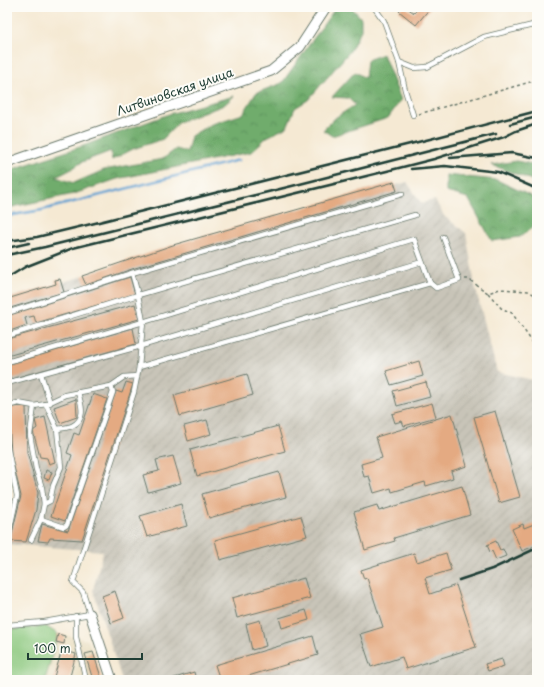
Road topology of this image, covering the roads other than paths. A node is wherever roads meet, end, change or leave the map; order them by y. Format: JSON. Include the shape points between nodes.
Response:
{"nodes":[{"id":1,"x":326,"y":7,"type":"edge"},
{"id":2,"x":374,"y":7,"type":"edge"},
{"id":3,"x":537,"y":24,"type":"edge"},
{"id":4,"x":399,"y":62,"type":"junction"},
{"id":5,"x":413,"y":115,"type":"road end"},
{"id":6,"x":7,"y":163,"type":"edge"},
{"id":7,"x":402,"y":194,"type":"dead end"},
{"id":8,"x":415,"y":215,"type":"dead end"},
{"id":9,"x":443,"y":237,"type":"dead end"},
{"id":10,"x":422,"y":262,"type":"junction"},
{"id":11,"x":132,"y":273,"type":"junction"},
{"id":12,"x":430,"y":284,"type":"junction"},
{"id":13,"x":138,"y":295,"type":"junction"},
{"id":14,"x":7,"y":313,"type":"edge"},
{"id":15,"x":143,"y":322,"type":"junction"},
{"id":16,"x":7,"y":336,"type":"edge"},
{"id":17,"x":141,"y":346,"type":"junction"},
{"id":18,"x":7,"y":362,"type":"edge"},
{"id":19,"x":139,"y":367,"type":"junction"},
{"id":20,"x":41,"y":374,"type":"junction"},
{"id":21,"x":137,"y":376,"type":"junction"},
{"id":22,"x":7,"y":383,"type":"edge"},
{"id":23,"x":111,"y":386,"type":"junction"},
{"id":24,"x":78,"y":392,"type":"junction"},
{"id":25,"x":48,"y":404,"type":"junction"},
{"id":26,"x":34,"y":406,"type":"junction"},
{"id":27,"x":7,"y":407,"type":"edge"},
{"id":28,"x":57,"y":429,"type":"junction"},
{"id":29,"x":7,"y":445,"type":"edge"},
{"id":30,"x":53,"y":486,"type":"junction"},
{"id":31,"x":42,"y":488,"type":"junction"},
{"id":32,"x":44,"y":504,"type":"junction"},
{"id":33,"x":41,"y":519,"type":"junction"},
{"id":34,"x":8,"y":537,"type":"edge"},
{"id":35,"x":31,"y":540,"type":"dead end"},
{"id":36,"x":90,"y":614,"type":"junction"},
{"id":37,"x":76,"y":616,"type":"junction"},
{"id":38,"x":7,"y":625,"type":"edge"},
{"id":39,"x":86,"y":680,"type":"edge"},
{"id":40,"x":112,"y":680,"type":"edge"}],
"edges":[{"from":1,"to":6,"type":"street","name":"Литвиновская улица","via":[[300,47],[271,71]]},
{"from":2,"to":4,"type":"lane","via":[[384,21]]},
{"from":3,"to":4,"type":"lane","via":[[484,37],[427,67],[414,68]]},
{"from":4,"to":5,"type":"lane"},
{"from":7,"to":11,"type":"lane"},
{"from":8,"to":13,"type":"lane"},
{"from":9,"to":12,"type":"lane","via":[[459,280],[436,288]]},
{"from":10,"to":12,"type":"lane"},
{"from":10,"to":15,"type":"lane","via":[[414,239]]},
{"from":10,"to":17,"type":"lane"},
{"from":11,"to":13,"type":"lane"},
{"from":11,"to":14,"type":"lane"},
{"from":12,"to":19,"type":"lane"},
{"from":13,"to":15,"type":"lane"},
{"from":13,"to":16,"type":"lane"},
{"from":15,"to":17,"type":"lane"},
{"from":15,"to":18,"type":"lane"},
{"from":17,"to":19,"type":"lane"},
{"from":17,"to":20,"type":"lane"},
{"from":19,"to":21,"type":"lane"},
{"from":20,"to":22,"type":"lane"},
{"from":20,"to":25,"type":"lane"},
{"from":21,"to":23,"type":"lane","via":[[124,377]]},
{"from":21,"to":36,"type":"lane","via":[[72,582],[82,592]]},
{"from":23,"to":24,"type":"lane"},
{"from":23,"to":33,"type":"lane","via":[[112,392],[67,525],[64,527]]},
{"from":24,"to":25,"type":"lane","via":[[65,395]]},
{"from":24,"to":28,"type":"lane","via":[[82,411],[80,420],[72,426]]},
{"from":25,"to":26,"type":"lane"},
{"from":25,"to":28,"type":"lane"},
{"from":26,"to":27,"type":"lane","via":[[18,403]]},
{"from":26,"to":31,"type":"lane","via":[[30,435]]},
{"from":28,"to":30,"type":"lane","via":[[61,466]]},
{"from":29,"to":34,"type":"lane","via":[[17,496]]},
{"from":30,"to":31,"type":"lane"},
{"from":30,"to":32,"type":"lane","via":[[50,501]]},
{"from":31,"to":32,"type":"lane"},
{"from":32,"to":33,"type":"lane"},
{"from":33,"to":35,"type":"lane"},
{"from":36,"to":37,"type":"lane"},
{"from":36,"to":40,"type":"street"},
{"from":37,"to":38,"type":"lane"},
{"from":37,"to":39,"type":"lane","via":[[76,637]]}]}
